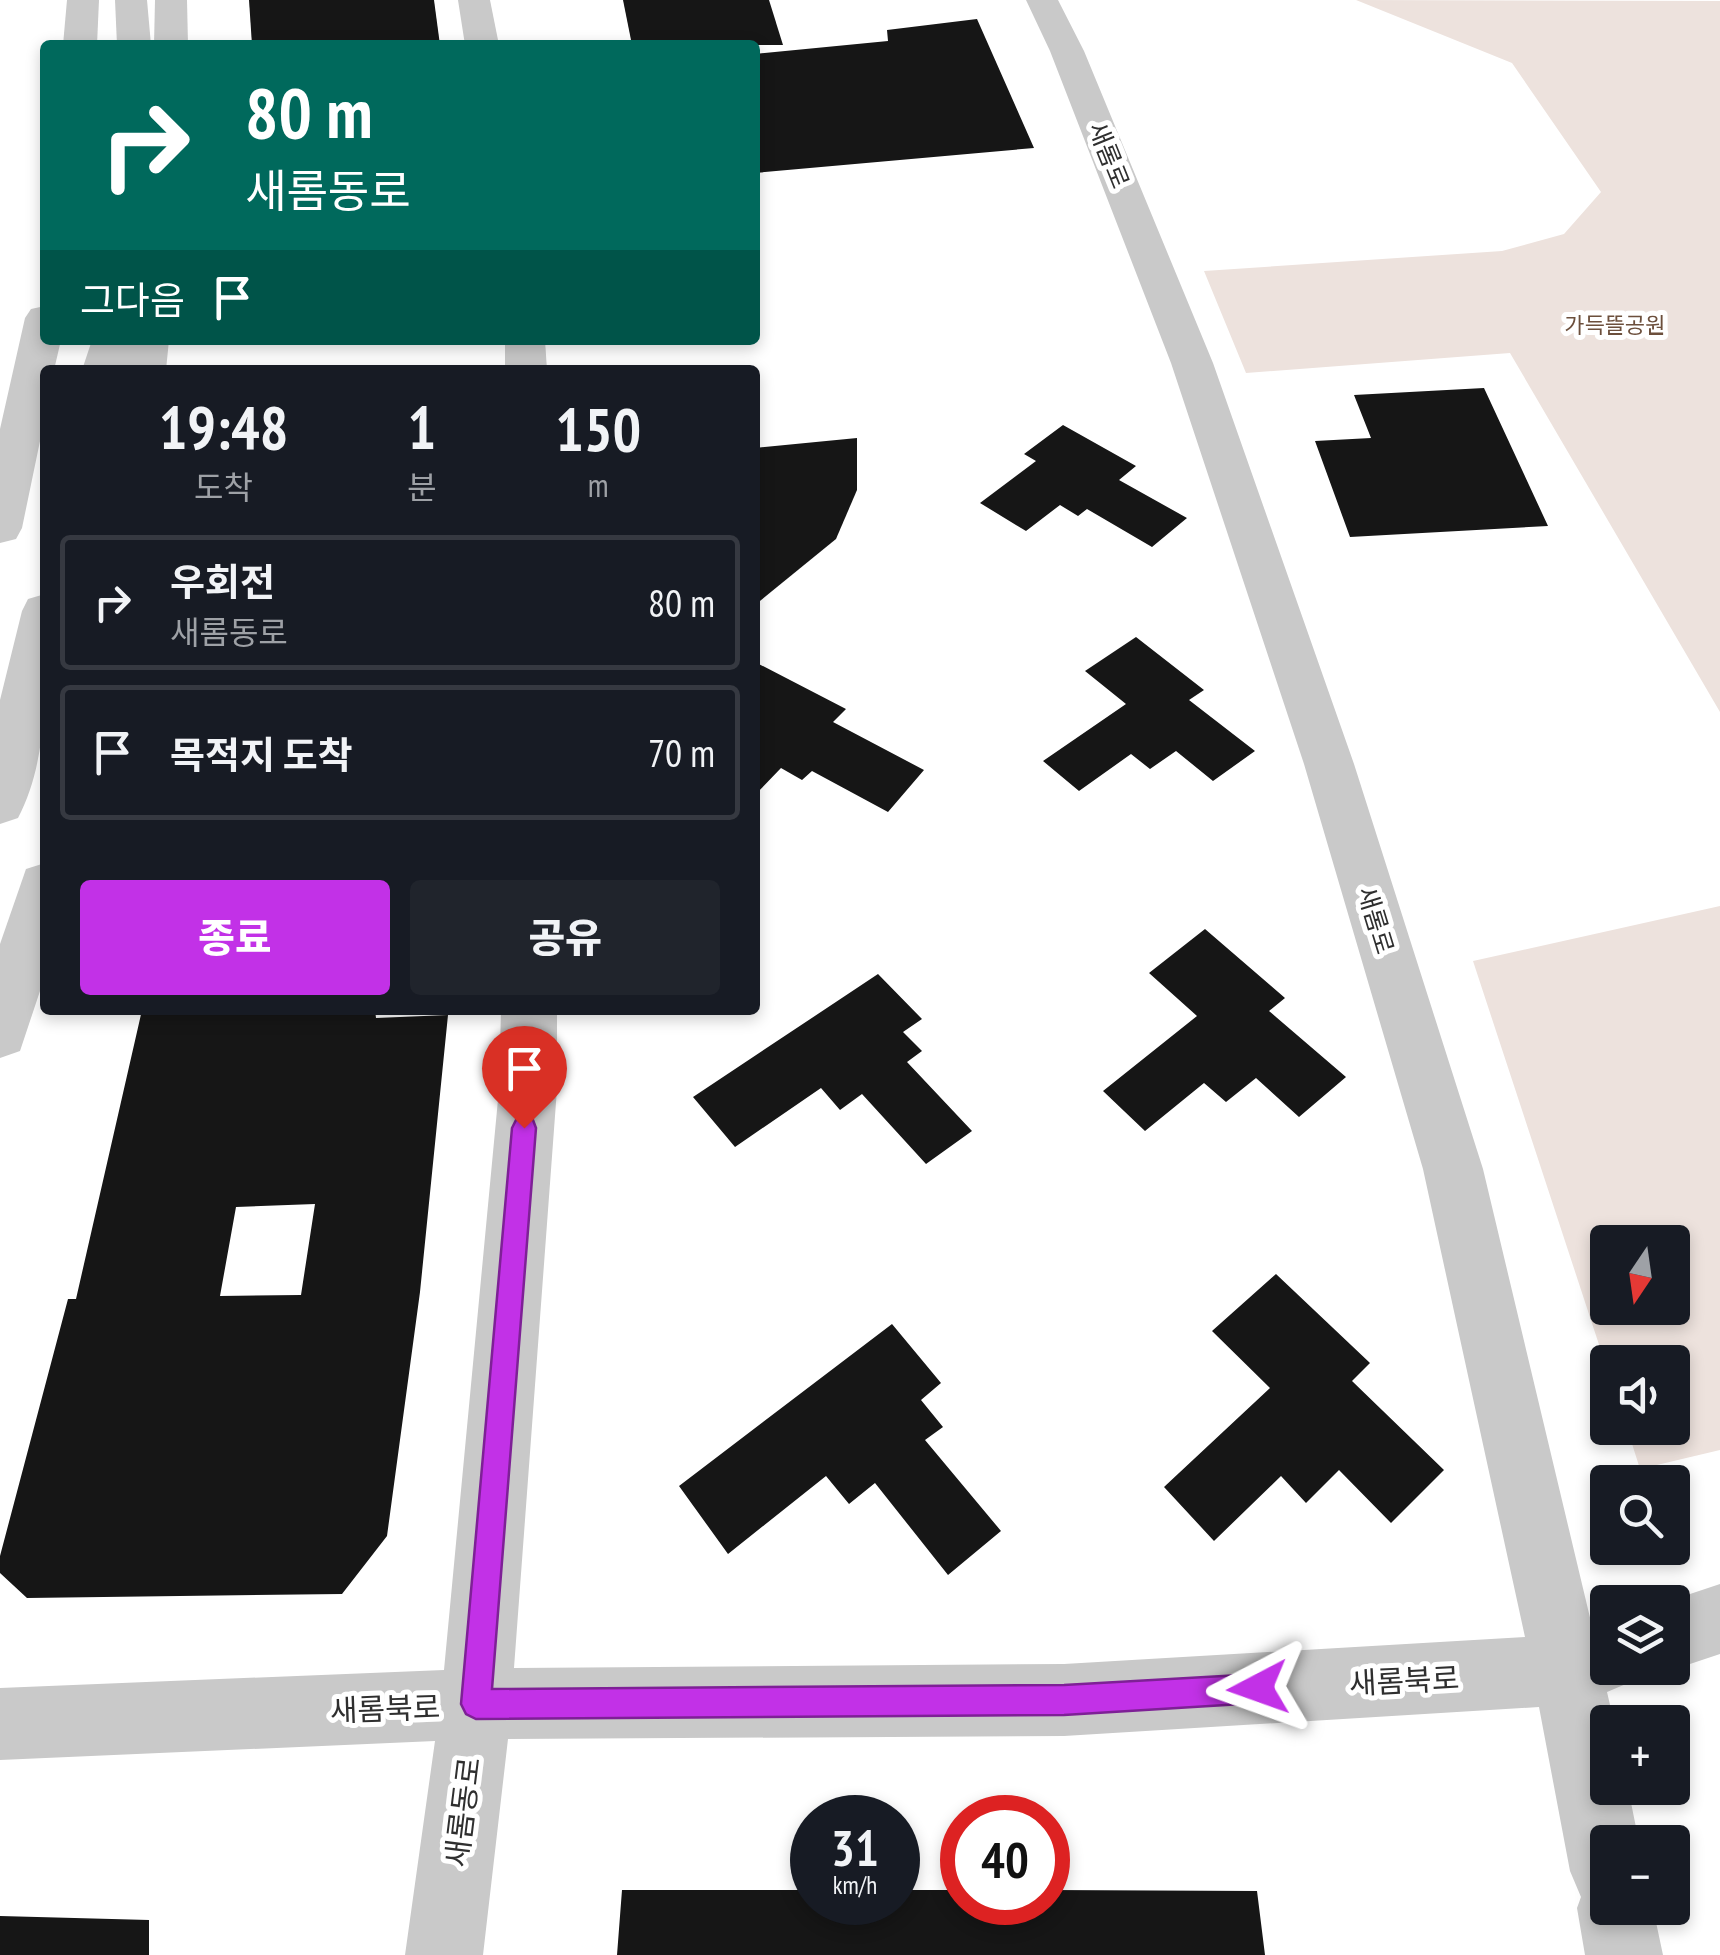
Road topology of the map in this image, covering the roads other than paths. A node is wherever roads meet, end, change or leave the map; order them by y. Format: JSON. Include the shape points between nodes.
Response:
{"nodes":[{"id":1,"x":84,"y":0,"type":"edge"},
{"id":2,"x":131,"y":0,"type":"edge"},
{"id":3,"x":171,"y":0,"type":"edge"},
{"id":4,"x":474,"y":0,"type":"edge"},
{"id":5,"x":1042,"y":0,"type":"edge"},
{"id":6,"x":80,"y":40,"type":"edge"},
{"id":7,"x":134,"y":40,"type":"edge"},
{"id":8,"x":171,"y":40,"type":"edge"},
{"id":9,"x":481,"y":40,"type":"edge"},
{"id":10,"x":40,"y":341,"type":"edge"},
{"id":11,"x":0,"y":528,"type":"edge"},
{"id":12,"x":40,"y":632,"type":"edge"},
{"id":13,"x":0,"y":804,"type":"edge"},
{"id":14,"x":40,"y":901,"type":"edge"},
{"id":15,"x":529,"y":1015,"type":"edge"},
{"id":16,"x":0,"y":1034,"type":"edge"},
{"id":17,"x":1720,"y":1619,"type":"edge"},
{"id":18,"x":1690,"y":1629,"type":"edge"},
{"id":19,"x":1587,"y":1663,"type":"edge"},
{"id":20,"x":476,"y":1704,"type":"junction"},
{"id":21,"x":0,"y":1724,"type":"edge"},
{"id":22,"x":1603,"y":1825,"type":"edge"},
{"id":23,"x":1618,"y":1925,"type":"edge"},
{"id":24,"x":444,"y":1955,"type":"edge"},
{"id":25,"x":1624,"y":1955,"type":"edge"}],
"edges":[{"from":1,"to":6,"type":"street"},
{"from":2,"to":7,"type":"street"},
{"from":3,"to":8,"type":"street"},
{"from":4,"to":9,"type":"street"},
{"from":5,"to":19,"type":"street","name":"새롬로","via":[[1192,363],[1329,764],[1453,1169]]},
{"from":10,"to":11,"type":"street"},
{"from":12,"to":13,"type":"street"},
{"from":14,"to":16,"type":"street"},
{"from":15,"to":20,"type":"street","name":"새롬동로"},
{"from":17,"to":18,"type":"street"},
{"from":19,"to":20,"type":"street","name":"새롬북로","via":[[1064,1700]]},
{"from":19,"to":22,"type":"street","name":"새롬로"},
{"from":20,"to":21,"type":"street","name":"새롬북로"},
{"from":20,"to":24,"type":"street","name":"새롬동로"},
{"from":23,"to":25,"type":"street"}]}
